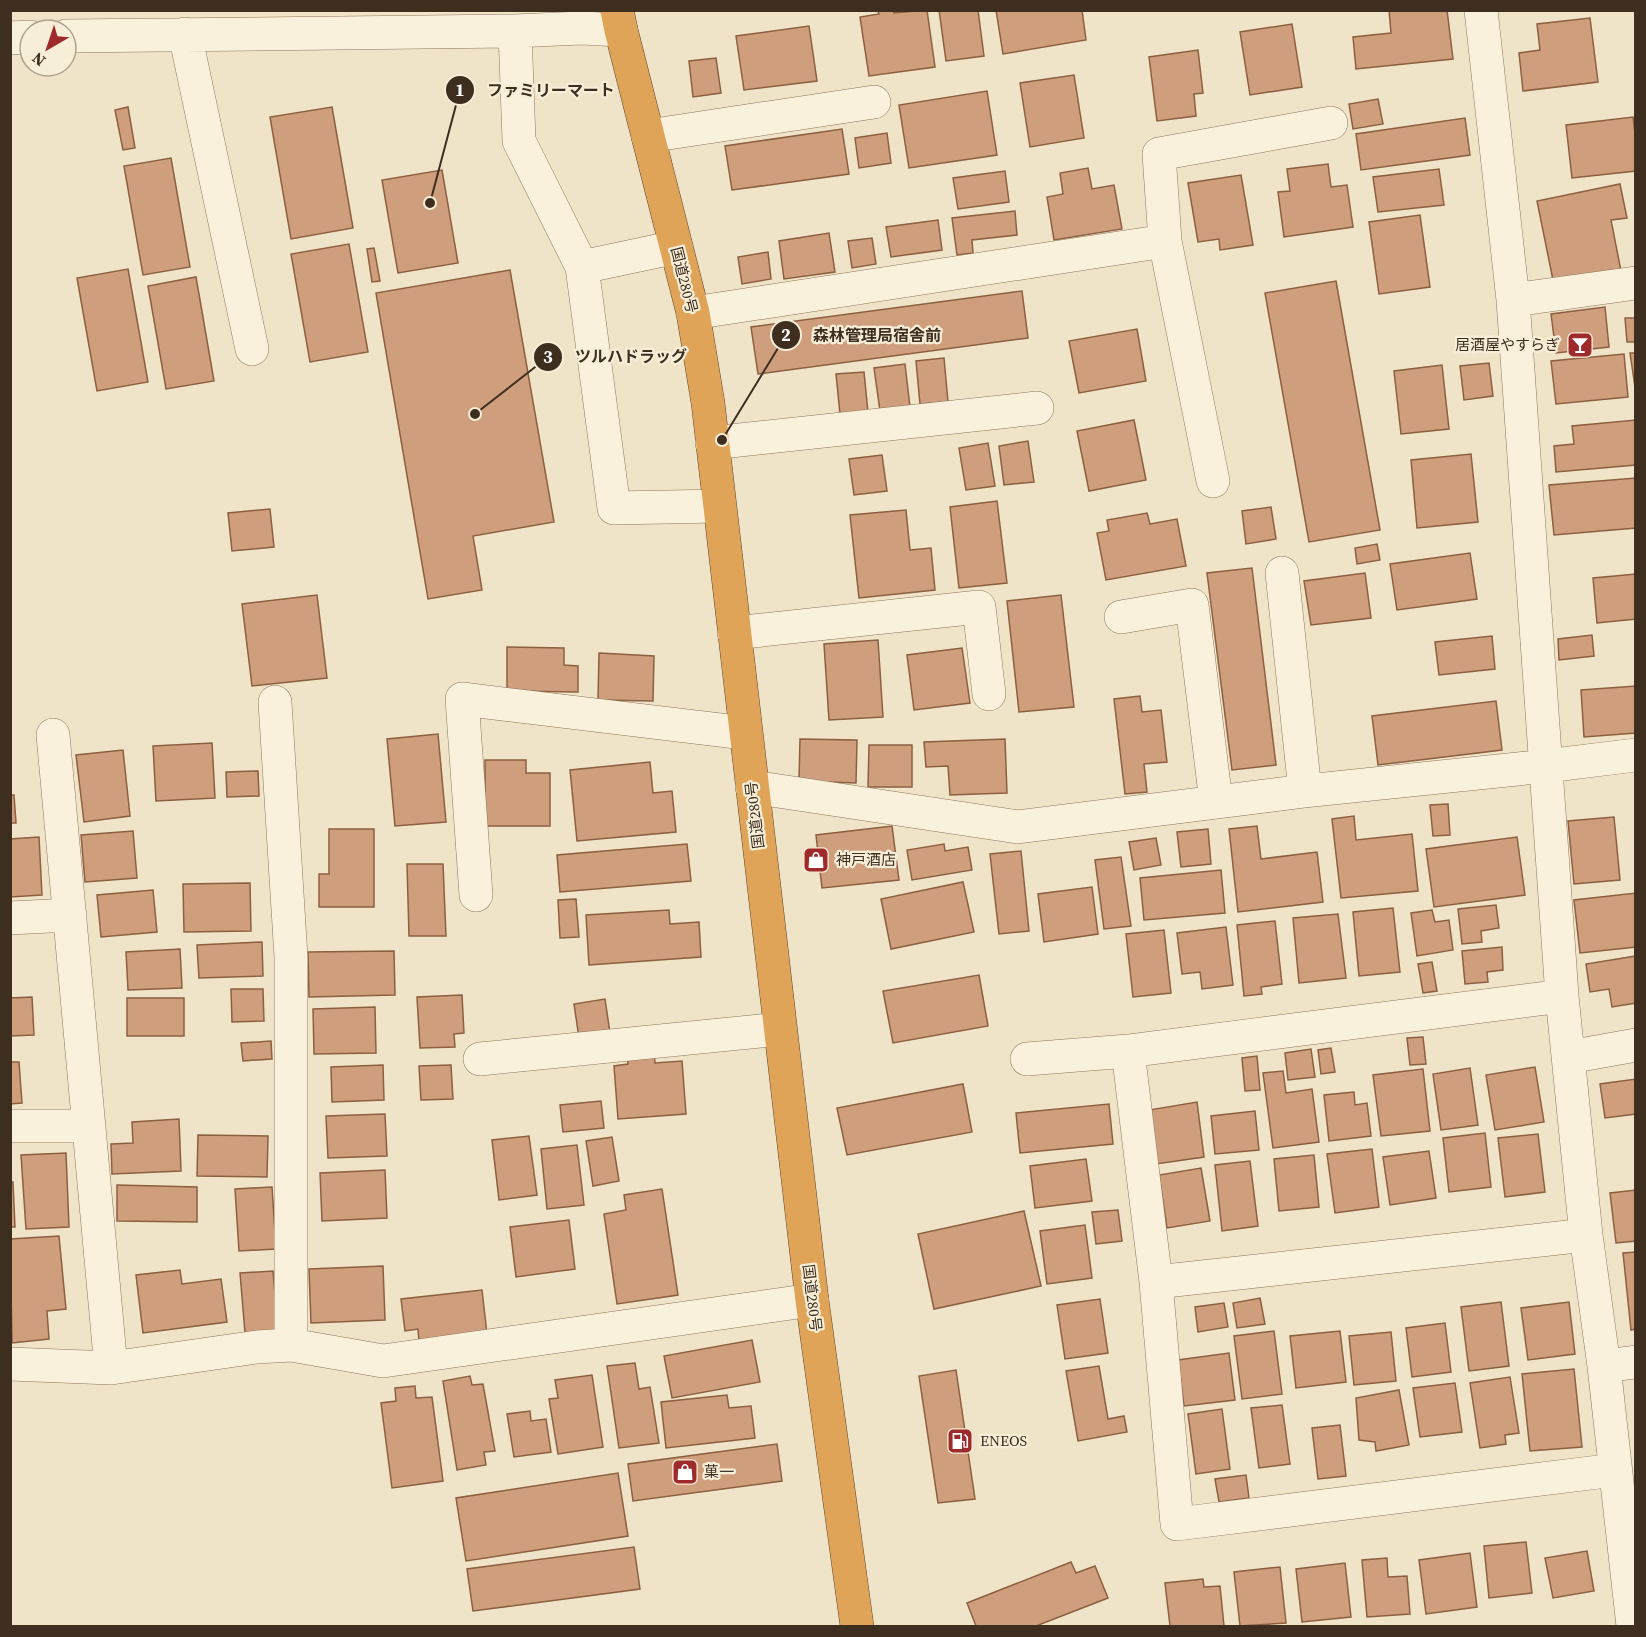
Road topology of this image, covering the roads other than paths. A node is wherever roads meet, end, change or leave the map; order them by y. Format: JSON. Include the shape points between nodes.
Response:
{"nodes":[{"id":1,"x":1481,"y":10,"type":"edge"},
{"id":2,"x":619,"y":20,"type":"edge"},
{"id":3,"x":515,"y":31,"type":"junction"},
{"id":4,"x":185,"y":34,"type":"junction"},
{"id":5,"x":78,"y":36,"type":"edge"},
{"id":6,"x":874,"y":102,"type":"dead end"},
{"id":7,"x":1331,"y":123,"type":"dead end"},
{"id":8,"x":648,"y":136,"type":"junction"},
{"id":9,"x":1165,"y":241,"type":"junction"},
{"id":10,"x":676,"y":248,"type":"junction"},
{"id":11,"x":582,"y":267,"type":"junction"},
{"id":12,"x":1635,"y":283,"type":"edge"},
{"id":13,"x":1513,"y":300,"type":"junction"},
{"id":14,"x":693,"y":313,"type":"junction"},
{"id":15,"x":252,"y":349,"type":"dead end"},
{"id":16,"x":1037,"y":408,"type":"dead end"},
{"id":17,"x":712,"y":443,"type":"junction"},
{"id":18,"x":1214,"y":481,"type":"dead end"},
{"id":19,"x":719,"y":506,"type":"junction"},
{"id":20,"x":1282,"y":573,"type":"dead end"},
{"id":21,"x":1120,"y":617,"type":"dead end"},
{"id":22,"x":734,"y":633,"type":"junction"},
{"id":23,"x":989,"y":694,"type":"dead end"},
{"id":24,"x":275,"y":702,"type":"dead end"},
{"id":25,"x":745,"y":733,"type":"junction"},
{"id":26,"x":53,"y":735,"type":"dead end"},
{"id":27,"x":1635,"y":755,"type":"edge"},
{"id":28,"x":1546,"y":766,"type":"junction"},
{"id":29,"x":752,"y":787,"type":"junction"},
{"id":30,"x":1305,"y":791,"type":"junction"},
{"id":31,"x":1215,"y":802,"type":"junction"},
{"id":32,"x":476,"y":895,"type":"dead end"},
{"id":33,"x":70,"y":915,"type":"junction"},
{"id":34,"x":10,"y":918,"type":"edge"},
{"id":35,"x":1562,"y":996,"type":"junction"},
{"id":36,"x":780,"y":1029,"type":"junction"},
{"id":37,"x":1635,"y":1045,"type":"edge"},
{"id":38,"x":1128,"y":1051,"type":"junction"},
{"id":39,"x":1569,"y":1056,"type":"junction"},
{"id":40,"x":480,"y":1059,"type":"dead end"},
{"id":41,"x":1027,"y":1059,"type":"dead end"},
{"id":42,"x":10,"y":1126,"type":"edge"},
{"id":43,"x":89,"y":1126,"type":"junction"},
{"id":44,"x":1586,"y":1235,"type":"junction"},
{"id":45,"x":1156,"y":1282,"type":"junction"},
{"id":46,"x":812,"y":1300,"type":"junction"},
{"id":47,"x":291,"y":1345,"type":"junction"},
{"id":48,"x":1635,"y":1362,"type":"edge"},
{"id":49,"x":10,"y":1364,"type":"edge"},
{"id":50,"x":1604,"y":1366,"type":"junction"},
{"id":51,"x":111,"y":1368,"type":"junction"},
{"id":52,"x":1615,"y":1470,"type":"junction"},
{"id":53,"x":858,"y":1626,"type":"edge"},
{"id":54,"x":1633,"y":1626,"type":"edge"}],
"edges":[{"from":1,"to":13,"type":"street"},
{"from":2,"to":3,"type":"street","via":[[581,28]]},
{"from":2,"to":8,"type":"highway","name":"国道280号"},
{"from":3,"to":4,"type":"street"},
{"from":3,"to":11,"type":"street","via":[[519,141]]},
{"from":4,"to":5,"type":"street"},
{"from":4,"to":15,"type":"street"},
{"from":6,"to":8,"type":"street"},
{"from":7,"to":9,"type":"street","via":[[1159,154]]},
{"from":8,"to":10,"type":"highway","name":"国道280号"},
{"from":9,"to":14,"type":"street"},
{"from":9,"to":18,"type":"street"},
{"from":10,"to":11,"type":"street"},
{"from":10,"to":14,"type":"highway","name":"国道280号"},
{"from":11,"to":19,"type":"street","via":[[614,508]]},
{"from":12,"to":13,"type":"street"},
{"from":13,"to":28,"type":"street"},
{"from":14,"to":17,"type":"highway","name":"国道280号"},
{"from":16,"to":17,"type":"street"},
{"from":17,"to":19,"type":"highway","name":"国道280号"},
{"from":19,"to":22,"type":"highway","name":"国道280号"},
{"from":20,"to":30,"type":"street"},
{"from":21,"to":31,"type":"street","via":[[1192,605]]},
{"from":22,"to":23,"type":"street","via":[[979,607]]},
{"from":22,"to":25,"type":"highway","name":"国道280号"},
{"from":24,"to":47,"type":"street","via":[[291,957]]},
{"from":25,"to":29,"type":"highway","name":"国道280号"},
{"from":25,"to":32,"type":"street","via":[[462,699]]},
{"from":26,"to":33,"type":"street"},
{"from":27,"to":28,"type":"street"},
{"from":28,"to":30,"type":"street"},
{"from":28,"to":35,"type":"street"},
{"from":29,"to":31,"type":"street","via":[[1018,827]]},
{"from":29,"to":36,"type":"highway","name":"国道280号"},
{"from":30,"to":31,"type":"street"},
{"from":33,"to":34,"type":"street"},
{"from":33,"to":43,"type":"street"},
{"from":35,"to":38,"type":"street"},
{"from":35,"to":39,"type":"street"},
{"from":36,"to":40,"type":"street"},
{"from":36,"to":46,"type":"highway","name":"国道280号"},
{"from":37,"to":39,"type":"street"},
{"from":38,"to":41,"type":"street"},
{"from":38,"to":45,"type":"street"},
{"from":39,"to":44,"type":"street"},
{"from":42,"to":43,"type":"street"},
{"from":43,"to":51,"type":"street"},
{"from":44,"to":45,"type":"street"},
{"from":44,"to":50,"type":"street"},
{"from":45,"to":52,"type":"street","via":[[1177,1524]]},
{"from":46,"to":47,"type":"street","via":[[383,1360]]},
{"from":46,"to":53,"type":"highway","name":"国道280号"},
{"from":47,"to":51,"type":"street"},
{"from":48,"to":50,"type":"street"},
{"from":49,"to":51,"type":"street"},
{"from":50,"to":52,"type":"street"},
{"from":52,"to":54,"type":"street"}]}
